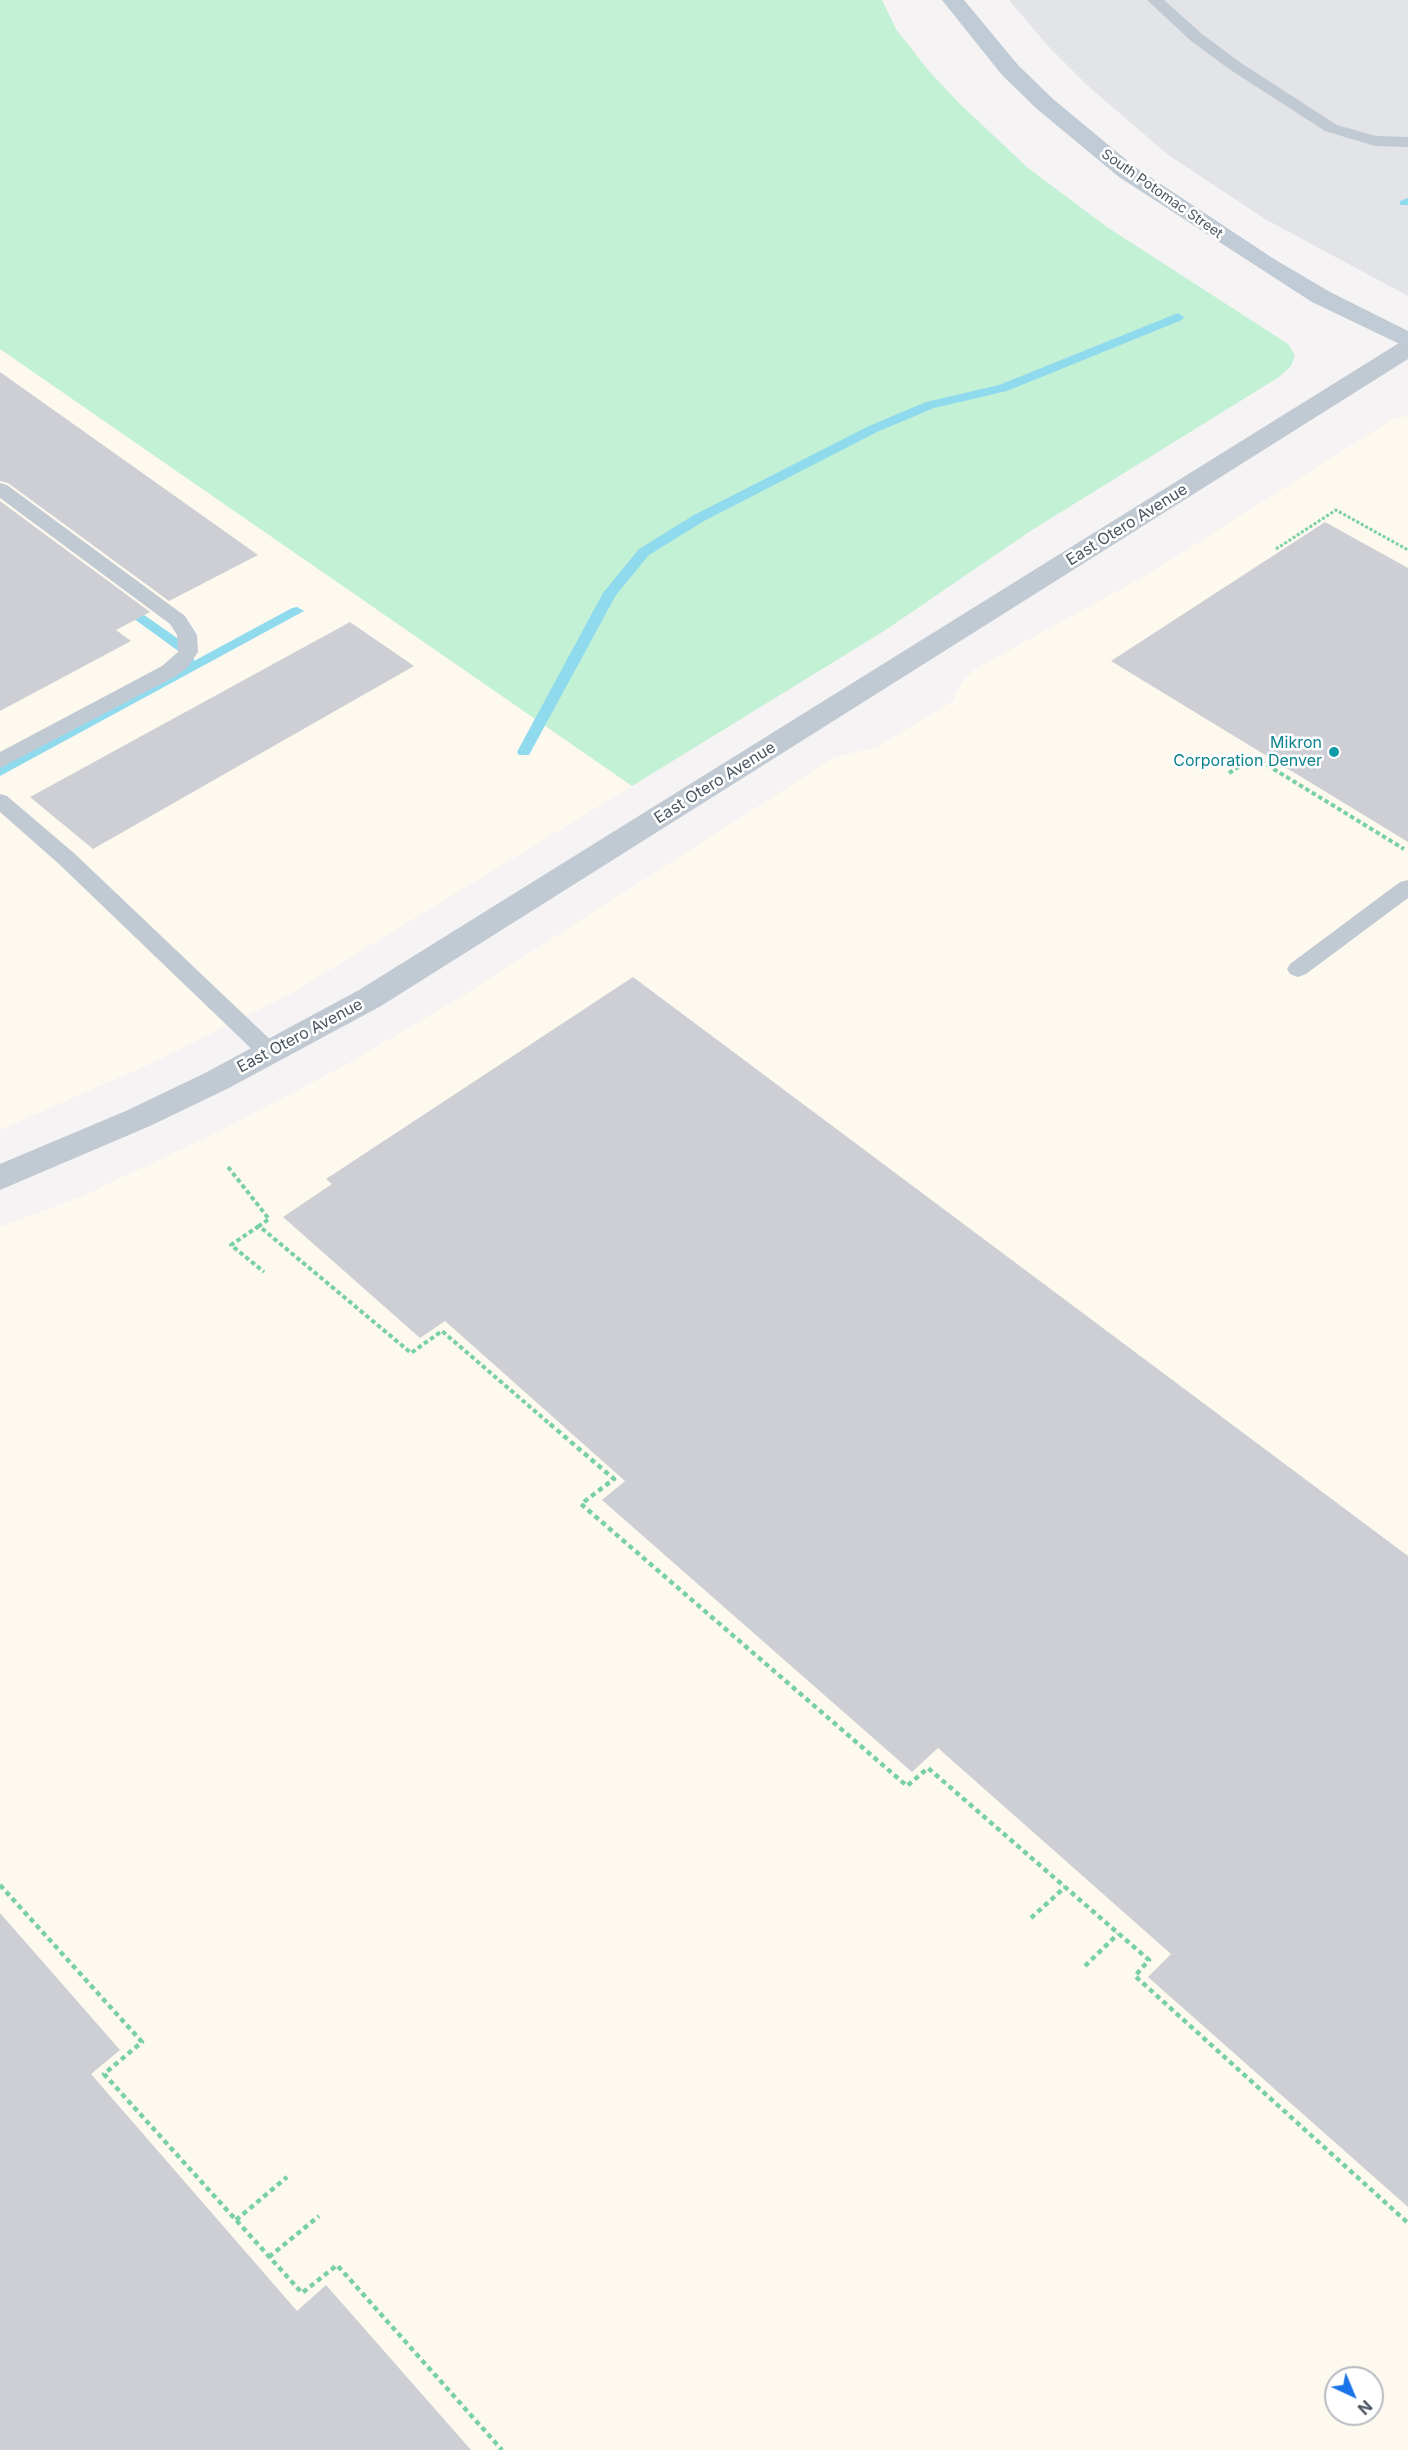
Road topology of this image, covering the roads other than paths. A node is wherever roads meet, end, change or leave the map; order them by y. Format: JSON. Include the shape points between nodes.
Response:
{"nodes":[{"id":1,"x":953,"y":0,"type":"edge"},
{"id":2,"x":1155,"y":0,"type":"edge"},
{"id":3,"x":1408,"y":142,"type":"edge"},
{"id":4,"x":1408,"y":341,"type":"edge"},
{"id":5,"x":1408,"y":348,"type":"edge"},
{"id":6,"x":0,"y":489,"type":"edge"},
{"id":7,"x":0,"y":761,"type":"edge"},
{"id":8,"x":0,"y":801,"type":"edge"},
{"id":9,"x":1408,"y":887,"type":"edge"},
{"id":10,"x":1298,"y":969,"type":"dead end"},
{"id":11,"x":270,"y":1053,"type":"junction"},
{"id":12,"x":0,"y":1178,"type":"edge"}],
"edges":[{"from":1,"to":4,"type":"main road","name":"South Potomac Street","via":[[1010,70],[1053,112],[1127,172],[1266,264]]},
{"from":2,"to":3,"type":"lane","via":[[1234,66],[1331,128],[1375,141]]},
{"from":5,"to":11,"type":"street","name":"East Otero Avenue","via":[[438,957]]},
{"from":6,"to":7,"type":"lane","via":[[178,620],[187,635],[188,652],[169,671]]},
{"from":8,"to":11,"type":"lane"},
{"from":9,"to":10,"type":"lane"},
{"from":11,"to":12,"type":"street","name":"East Otero Avenue","via":[[139,1118]]}]}
